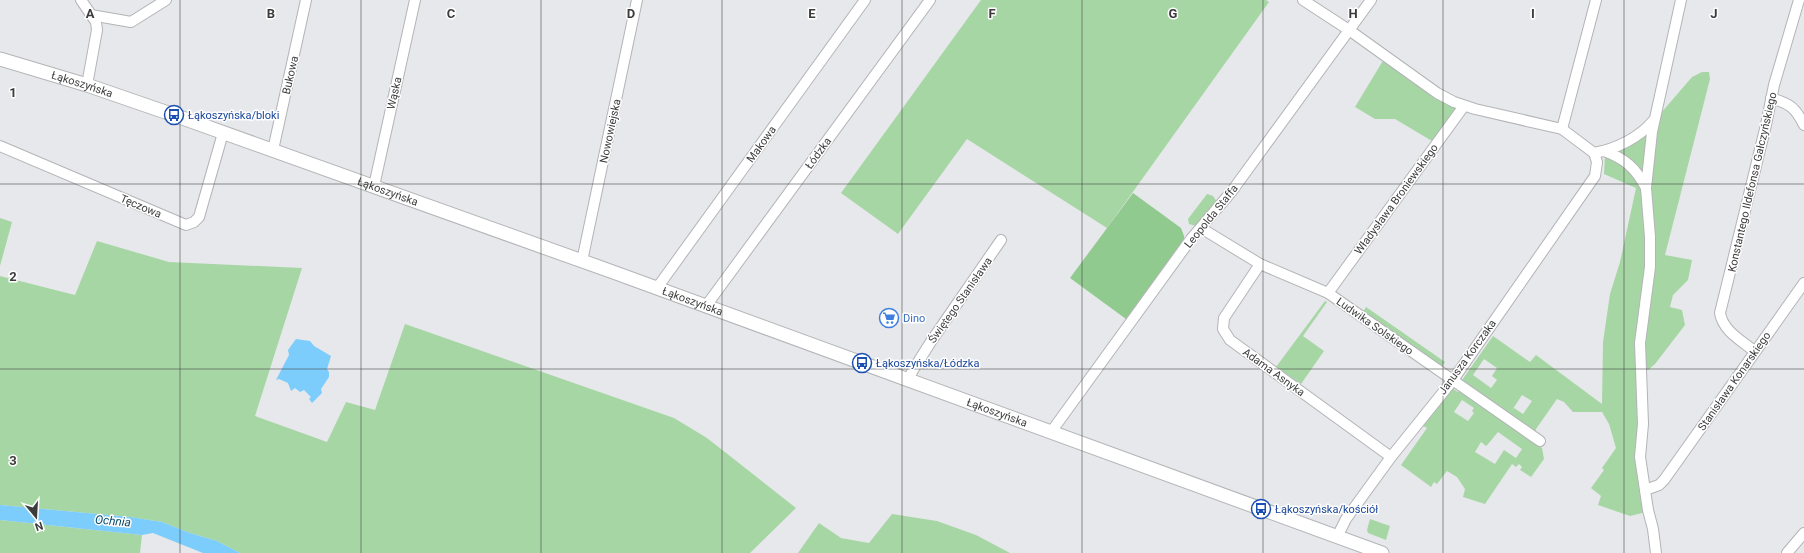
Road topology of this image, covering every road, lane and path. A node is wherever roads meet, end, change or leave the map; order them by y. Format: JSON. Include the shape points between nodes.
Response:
{"nodes":[{"id":1,"x":81,"y":0,"type":"edge"},
{"id":2,"x":166,"y":0,"type":"edge"},
{"id":3,"x":306,"y":0,"type":"edge"},
{"id":4,"x":415,"y":0,"type":"edge"},
{"id":5,"x":637,"y":0,"type":"edge"},
{"id":6,"x":865,"y":0,"type":"edge"},
{"id":7,"x":930,"y":0,"type":"edge"},
{"id":8,"x":1303,"y":0,"type":"edge"},
{"id":9,"x":1371,"y":0,"type":"edge"},
{"id":10,"x":1596,"y":0,"type":"edge"},
{"id":11,"x":1681,"y":0,"type":"edge"},
{"id":12,"x":1799,"y":0,"type":"edge"},
{"id":13,"x":91,"y":15,"type":"junction"},
{"id":14,"x":1349,"y":30,"type":"junction"},
{"id":15,"x":0,"y":59,"type":"edge"},
{"id":16,"x":87,"y":85,"type":"junction"},
{"id":17,"x":1772,"y":98,"type":"junction"},
{"id":18,"x":1464,"y":106,"type":"junction"},
{"id":19,"x":1656,"y":117,"type":"junction"},
{"id":20,"x":1804,"y":125,"type":"edge"},
{"id":21,"x":1562,"y":129,"type":"junction"},
{"id":22,"x":223,"y":133,"type":"junction"},
{"id":23,"x":0,"y":146,"type":"edge"},
{"id":24,"x":273,"y":150,"type":"junction"},
{"id":25,"x":1599,"y":152,"type":"junction"},
{"id":26,"x":374,"y":186,"type":"junction"},
{"id":27,"x":1646,"y":188,"type":"junction"},
{"id":28,"x":1201,"y":228,"type":"junction"},
{"id":29,"x":1002,"y":240,"type":"dead end"},
{"id":30,"x":582,"y":261,"type":"junction"},
{"id":31,"x":1260,"y":264,"type":"junction"},
{"id":32,"x":1804,"y":283,"type":"edge"},
{"id":33,"x":656,"y":288,"type":"junction"},
{"id":34,"x":1328,"y":293,"type":"junction"},
{"id":35,"x":706,"y":306,"type":"junction"},
{"id":36,"x":1754,"y":351,"type":"junction"},
{"id":37,"x":908,"y":380,"type":"junction"},
{"id":38,"x":1453,"y":380,"type":"junction"},
{"id":39,"x":1051,"y":432,"type":"junction"},
{"id":40,"x":1540,"y":441,"type":"dead end"},
{"id":41,"x":1391,"y":457,"type":"junction"},
{"id":42,"x":1644,"y":490,"type":"junction"},
{"id":43,"x":1804,"y":533,"type":"edge"},
{"id":44,"x":1337,"y":537,"type":"junction"},
{"id":45,"x":1382,"y":553,"type":"edge"},
{"id":46,"x":1656,"y":553,"type":"edge"},
{"id":47,"x":1786,"y":553,"type":"edge"}],
"edges":[{"from":1,"to":13,"type":"street"},
{"from":2,"to":13,"type":"street","via":[[131,22]]},
{"from":3,"to":24,"type":"street","name":"Bukowa"},
{"from":4,"to":26,"type":"street","name":"Wąska"},
{"from":5,"to":30,"type":"street","name":"Nowowiejska"},
{"from":6,"to":33,"type":"street","name":"Makowa"},
{"from":7,"to":35,"type":"street","name":"Łódzka"},
{"from":8,"to":14,"type":"street"},
{"from":9,"to":14,"type":"street","name":"Leopolda Staffa"},
{"from":10,"to":21,"type":"street"},
{"from":11,"to":19,"type":"street"},
{"from":12,"to":17,"type":"street","name":"Konstantego Ildefonsa Gałczyńskiego"},
{"from":13,"to":16,"type":"street","via":[[96,22],[97,30]]},
{"from":14,"to":18,"type":"street","via":[[1437,93]]},
{"from":14,"to":28,"type":"street","name":"Leopolda Staffa","via":[[1232,191]]},
{"from":15,"to":16,"type":"street","name":"Łąkoszyńska"},
{"from":16,"to":22,"type":"street","name":"Łąkoszyńska"},
{"from":17,"to":20,"type":"street","via":[[1787,103],[1797,111]]},
{"from":17,"to":36,"type":"street","name":"Konstantego Ildefonsa Gałczyńskiego","via":[[1720,314],[1726,329]]},
{"from":18,"to":21,"type":"street"},
{"from":18,"to":34,"type":"street","name":"Władysława Broniewskiego"},
{"from":19,"to":25,"type":"street","via":[[1634,138]]},
{"from":19,"to":27,"type":"street"},
{"from":21,"to":25,"type":"street"},
{"from":22,"to":23,"type":"street","name":"Tęczowa","via":[[199,216],[194,222],[186,225]]},
{"from":22,"to":24,"type":"street","name":"Łąkoszyńska"},
{"from":24,"to":26,"type":"street","name":"Łąkoszyńska"},
{"from":25,"to":27,"type":"street","via":[[1619,156],[1632,168]]},
{"from":25,"to":38,"type":"street","name":"Janusza Korczaka","via":[[1595,176]]},
{"from":26,"to":30,"type":"street","name":"Łąkoszyńska"},
{"from":27,"to":42,"type":"street","via":[[1650,267],[1640,343],[1643,424],[1640,457]]},
{"from":28,"to":31,"type":"street","name":"Ludwika Solskiego"},
{"from":28,"to":39,"type":"street","name":"Leopolda Staffa"},
{"from":29,"to":37,"type":"street","name":"Świętego Stanisława","via":[[932,340]]},
{"from":30,"to":33,"type":"street","name":"Łąkoszyńska"},
{"from":31,"to":34,"type":"street","name":"Ludwika Solskiego"},
{"from":31,"to":41,"type":"street","name":"Adama Asnyka","via":[[1224,318],[1222,329],[1230,340]]},
{"from":32,"to":36,"type":"street","name":"Stanisława Konarskiego"},
{"from":33,"to":35,"type":"street","name":"Łąkoszyńska"},
{"from":34,"to":38,"type":"street","name":"Ludwika Solskiego"},
{"from":35,"to":37,"type":"street","name":"Łąkoszyńska"},
{"from":36,"to":42,"type":"street","name":"Stanisława Konarskiego","via":[[1664,480],[1659,485]]},
{"from":37,"to":39,"type":"street","name":"Łąkoszyńska"},
{"from":38,"to":40,"type":"street","name":"Ludwika Solskiego"},
{"from":38,"to":41,"type":"street","name":"Janusza Korczaka"},
{"from":39,"to":44,"type":"street","name":"Łąkoszyńska"},
{"from":41,"to":44,"type":"street","name":"Janusza Korczaka","via":[[1346,518]]},
{"from":42,"to":46,"type":"street"},
{"from":43,"to":47,"type":"street"},
{"from":44,"to":45,"type":"street","name":"Łąkoszyńska"}]}
